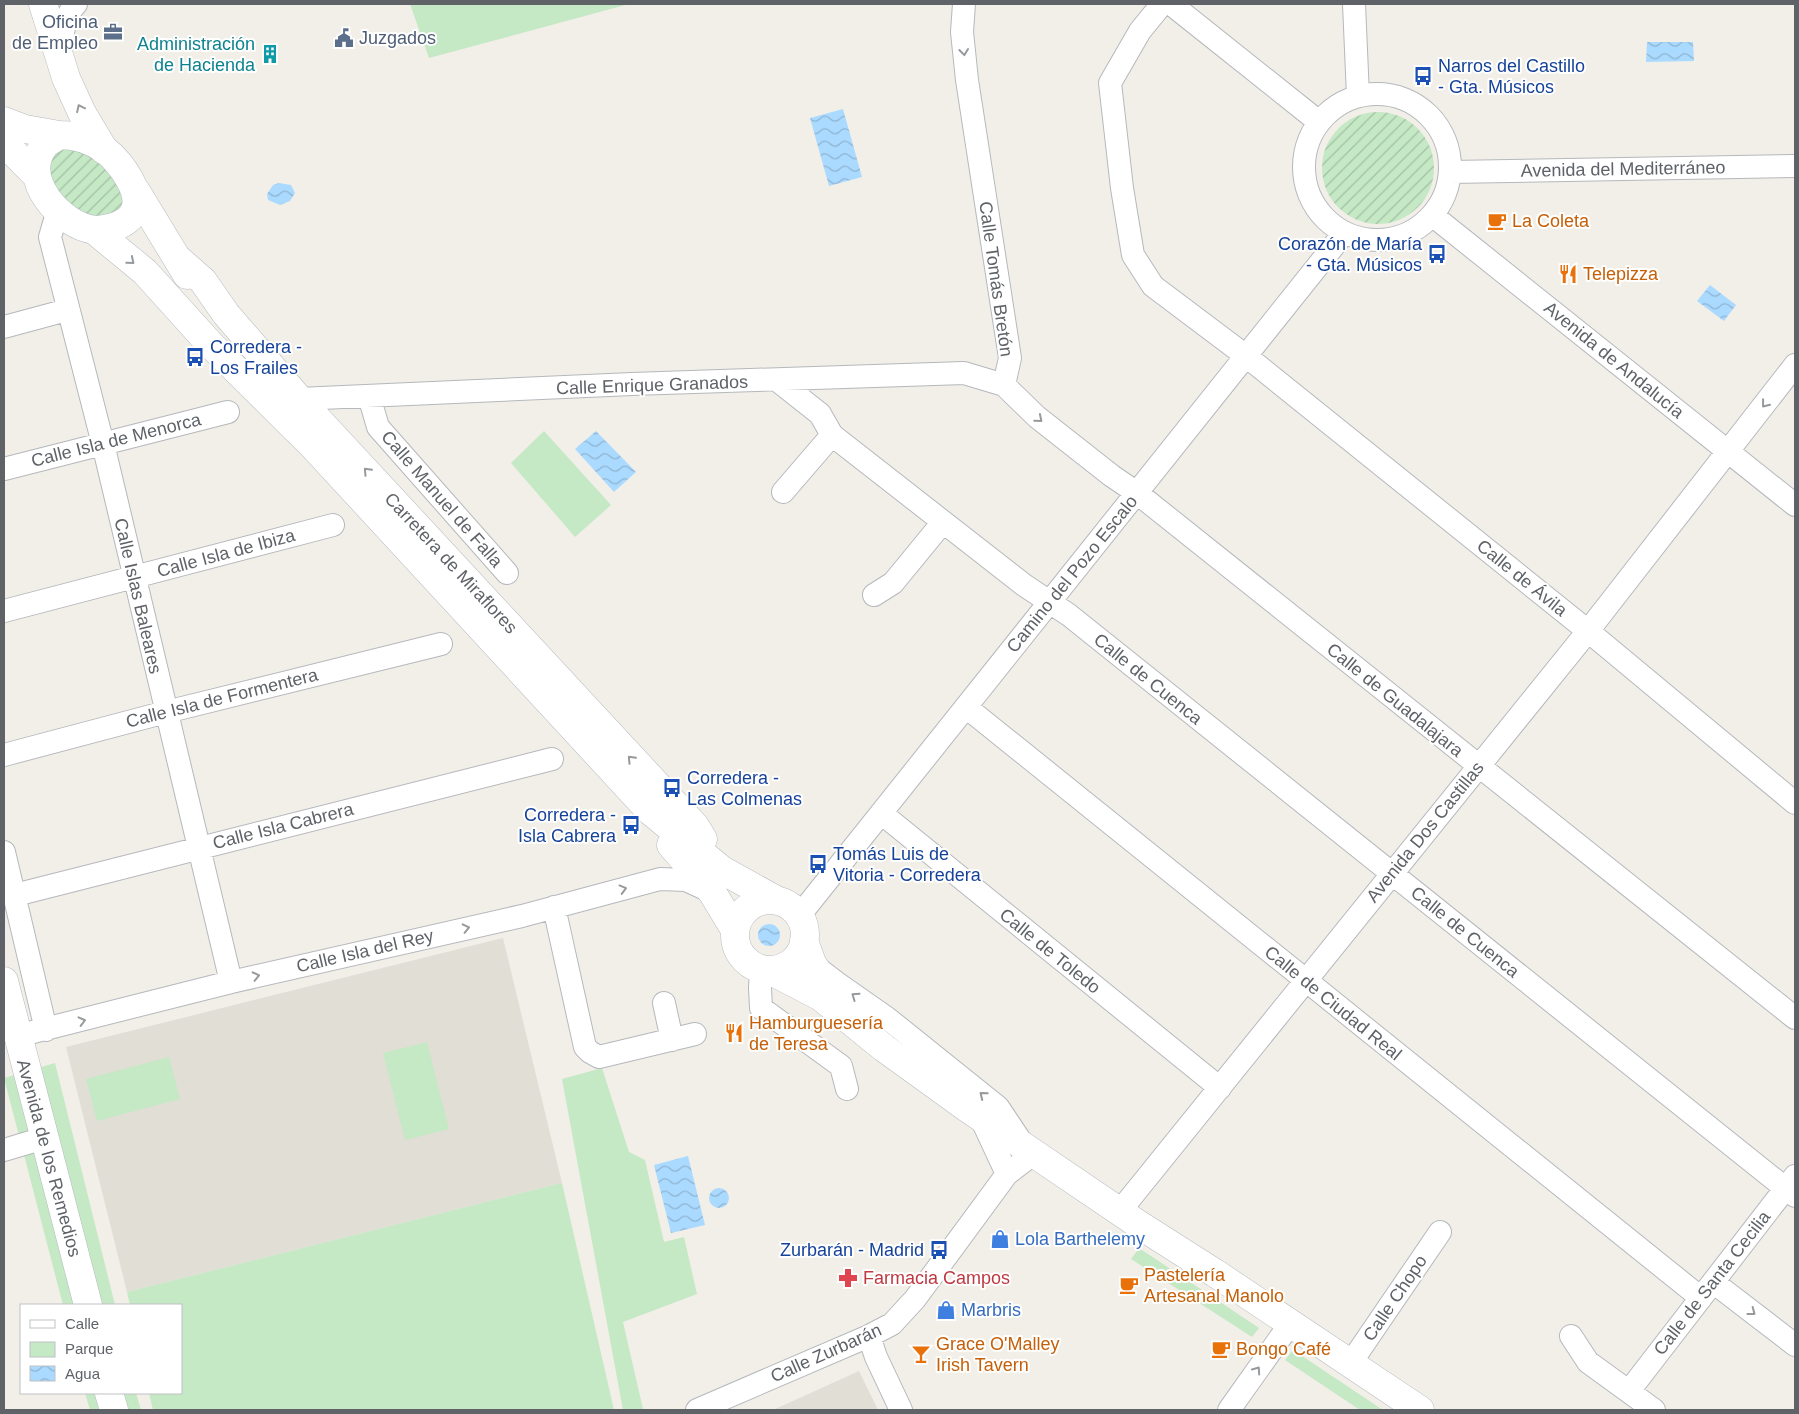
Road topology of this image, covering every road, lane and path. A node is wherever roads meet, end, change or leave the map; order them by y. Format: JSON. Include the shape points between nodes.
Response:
{"nodes":[{"id":1,"x":43,"y":4,"type":"edge"},
{"id":2,"x":76,"y":4,"type":"edge"},
{"id":3,"x":964,"y":4,"type":"edge"},
{"id":4,"x":1162,"y":4,"type":"edge"},
{"id":5,"x":1171,"y":4,"type":"edge"},
{"id":6,"x":1354,"y":4,"type":"edge"},
{"id":7,"x":60,"y":59,"type":"junction"},
{"id":8,"x":1358,"y":96,"type":"junction"},
{"id":9,"x":4,"y":121,"type":"edge"},
{"id":10,"x":1319,"y":122,"type":"junction"},
{"id":11,"x":59,"y":135,"type":"junction"},
{"id":12,"x":4,"y":143,"type":"edge"},
{"id":13,"x":104,"y":150,"type":"junction"},
{"id":14,"x":1795,"y":166,"type":"edge"},
{"id":15,"x":1450,"y":172,"type":"junction"},
{"id":16,"x":37,"y":176,"type":"junction"},
{"id":17,"x":136,"y":191,"type":"junction"},
{"id":18,"x":58,"y":210,"type":"junction"},
{"id":19,"x":1432,"y":215,"type":"junction"},
{"id":20,"x":94,"y":230,"type":"junction"},
{"id":21,"x":1344,"y":233,"type":"junction"},
{"id":22,"x":178,"y":259,"type":"junction"},
{"id":23,"x":67,"y":310,"type":"junction"},
{"id":24,"x":4,"y":326,"type":"edge"},
{"id":25,"x":1246,"y":356,"type":"junction"},
{"id":26,"x":1795,"y":365,"type":"edge"},
{"id":27,"x":835,"y":378,"type":"junction"},
{"id":28,"x":777,"y":380,"type":"junction"},
{"id":29,"x":1004,"y":385,"type":"junction"},
{"id":30,"x":369,"y":396,"type":"junction"},
{"id":31,"x":299,"y":399,"type":"junction"},
{"id":32,"x":228,"y":412,"type":"dead end"},
{"id":33,"x":820,"y":414,"type":"junction"},
{"id":34,"x":832,"y":436,"type":"junction"},
{"id":35,"x":102,"y":444,"type":"junction"},
{"id":36,"x":313,"y":446,"type":"junction"},
{"id":37,"x":1728,"y":452,"type":"junction"},
{"id":38,"x":4,"y":469,"type":"edge"},
{"id":39,"x":783,"y":492,"type":"dead end"},
{"id":40,"x":1137,"y":493,"type":"junction"},
{"id":41,"x":1795,"y":505,"type":"edge"},
{"id":42,"x":943,"y":522,"type":"junction"},
{"id":43,"x":332,"y":526,"type":"dead end"},
{"id":44,"x":507,"y":573,"type":"dead end"},
{"id":45,"x":134,"y":577,"type":"junction"},
{"id":46,"x":874,"y":596,"type":"dead end"},
{"id":47,"x":1050,"y":602,"type":"junction"},
{"id":48,"x":4,"y":611,"type":"edge"},
{"id":49,"x":1588,"y":630,"type":"junction"},
{"id":50,"x":441,"y":644,"type":"dead end"},
{"id":51,"x":966,"y":707,"type":"junction"},
{"id":52,"x":166,"y":712,"type":"junction"},
{"id":53,"x":4,"y":755,"type":"edge"},
{"id":54,"x":552,"y":759,"type":"dead end"},
{"id":55,"x":1478,"y":766,"type":"junction"},
{"id":56,"x":1795,"y":803,"type":"edge"},
{"id":57,"x":881,"y":813,"type":"junction"},
{"id":58,"x":200,"y":847,"type":"junction"},
{"id":59,"x":4,"y":852,"type":"edge"},
{"id":60,"x":1392,"y":873,"type":"junction"},
{"id":61,"x":717,"y":881,"type":"junction"},
{"id":62,"x":15,"y":895,"type":"junction"},
{"id":63,"x":554,"y":907,"type":"junction"},
{"id":64,"x":735,"y":930,"type":"junction"},
{"id":65,"x":798,"y":930,"type":"junction"},
{"id":66,"x":766,"y":970,"type":"junction"},
{"id":67,"x":4,"y":981,"type":"edge"},
{"id":68,"x":232,"y":982,"type":"junction"},
{"id":69,"x":1306,"y":982,"type":"junction"},
{"id":70,"x":664,"y":1003,"type":"dead end"},
{"id":71,"x":844,"y":1015,"type":"junction"},
{"id":72,"x":1795,"y":1018,"type":"edge"},
{"id":73,"x":46,"y":1030,"type":"junction"},
{"id":74,"x":695,"y":1034,"type":"dead end"},
{"id":75,"x":17,"y":1036,"type":"junction"},
{"id":76,"x":672,"y":1040,"type":"junction"},
{"id":77,"x":1220,"y":1088,"type":"junction"},
{"id":78,"x":846,"y":1089,"type":"dead end"},
{"id":79,"x":973,"y":1112,"type":"junction"},
{"id":80,"x":44,"y":1138,"type":"junction"},
{"id":81,"x":1028,"y":1149,"type":"junction"},
{"id":82,"x":4,"y":1150,"type":"edge"},
{"id":83,"x":1007,"y":1174,"type":"junction"},
{"id":84,"x":1792,"y":1186,"type":"edge"},
{"id":85,"x":1120,"y":1211,"type":"junction"},
{"id":86,"x":1440,"y":1232,"type":"dead end"},
{"id":87,"x":1707,"y":1290,"type":"junction"},
{"id":88,"x":88,"y":1304,"type":"edge"},
{"id":89,"x":1290,"y":1324,"type":"junction"},
{"id":90,"x":869,"y":1336,"type":"junction"},
{"id":91,"x":1571,"y":1336,"type":"dead end"},
{"id":92,"x":1795,"y":1345,"type":"edge"},
{"id":93,"x":1350,"y":1364,"type":"junction"},
{"id":94,"x":1630,"y":1391,"type":"junction"},
{"id":95,"x":109,"y":1394,"type":"edge"},
{"id":96,"x":114,"y":1410,"type":"edge"},
{"id":97,"x":697,"y":1410,"type":"edge"},
{"id":98,"x":901,"y":1410,"type":"edge"},
{"id":99,"x":1229,"y":1410,"type":"edge"},
{"id":100,"x":1420,"y":1410,"type":"edge"},
{"id":101,"x":1654,"y":1410,"type":"edge"}],
"edges":[{"from":1,"to":7,"type":"main road"},
{"from":2,"to":7,"type":"street","via":[[62,31]]},
{"from":3,"to":29,"type":"street","name":"Calle Tomás Bretón","one_way":true,"via":[[962,32],[967,80],[1010,358]]},
{"from":4,"to":25,"type":"street","name":"Calle de Ávila","via":[[1140,31],[1110,83],[1122,188],[1134,255],[1153,286]]},
{"from":5,"to":10,"type":"street"},
{"from":6,"to":8,"type":"street"},
{"from":13,"to":7,"type":"main road","one_way":true,"via":[[82,113]]},
{"from":8,"to":10,"type":"street","via":[[1343,101]]},
{"from":8,"to":15,"type":"street","via":[[1382,94],[1405,99],[1427,113],[1445,140]]},
{"from":9,"to":11,"type":"main road"},
{"from":10,"to":21,"type":"street","via":[[1306,147],[1303,162],[1307,190],[1321,215]]},
{"from":11,"to":13,"type":"main road","via":[[84,139]]},
{"from":11,"to":16,"type":"main road","via":[[44,145],[40,152]]},
{"from":12,"to":16,"type":"main road"},
{"from":13,"to":17,"type":"main road","via":[[125,172]]},
{"from":14,"to":15,"type":"street","name":"Avenida del Mediterráneo"},
{"from":15,"to":19,"type":"street","via":[[1445,195]]},
{"from":16,"to":18,"type":"main road","via":[[42,192]]},
{"from":17,"to":20,"type":"main road","via":[[134,214],[126,222],[109,229]]},
{"from":17,"to":22,"type":"main road","name":"Carretera de Miraflores"},
{"from":18,"to":20,"type":"main road","via":[[77,224]]},
{"from":18,"to":23,"type":"street","name":"Calle Islas Baleares","via":[[50,237]]},
{"from":19,"to":21,"type":"street","via":[[1400,237],[1372,240]]},
{"from":19,"to":37,"type":"street","name":"Avenida de Andalucía"},
{"from":20,"to":36,"type":"main road","name":"Carretera de Miraflores","one_way":true,"via":[[145,272],[210,344]]},
{"from":21,"to":25,"type":"street","name":"Camino del Pozo Escalo"},
{"from":22,"to":31,"type":"main road","name":"Carretera de Miraflores","via":[[203,282],[226,314]]},
{"from":22,"to":36,"type":"main road","name":"Carretera de Miraflores","via":[[214,323]]},
{"from":23,"to":24,"type":"street"},
{"from":23,"to":35,"type":"street","name":"Calle Islas Baleares"},
{"from":25,"to":40,"type":"street","name":"Camino del Pozo Escalo"},
{"from":25,"to":49,"type":"street","name":"Calle de Ávila"},
{"from":26,"to":37,"type":"street","name":"Avenida Dos Castillas","one_way":true},
{"from":27,"to":28,"type":"street","name":"Calle Enrique Granados"},
{"from":27,"to":29,"type":"street","name":"Calle Enrique Granados","via":[[964,373]]},
{"from":27,"to":33,"type":"street"},
{"from":28,"to":30,"type":"street","name":"Calle Enrique Granados"},
{"from":28,"to":33,"type":"street"},
{"from":29,"to":40,"type":"street","one_way":true,"via":[[1037,417]]},
{"from":30,"to":31,"type":"street","name":"Calle Enrique Granados"},
{"from":30,"to":44,"type":"street","name":"Calle Manuel de Falla","via":[[378,427]]},
{"from":61,"to":31,"type":"main road","name":"Carretera de Miraflores","one_way":true,"via":[[695,826]]},
{"from":32,"to":35,"type":"street","name":"Calle Isla de Menorca"},
{"from":33,"to":34,"type":"street"},
{"from":34,"to":39,"type":"street"},
{"from":34,"to":42,"type":"street","name":"Calle de Cuenca"},
{"from":35,"to":38,"type":"street","name":"Calle Isla de Menorca"},
{"from":35,"to":45,"type":"street","name":"Calle Islas Baleares"},
{"from":36,"to":61,"type":"main road","name":"Carretera de Miraflores"},
{"from":37,"to":41,"type":"street","name":"Avenida de Andalucía"},
{"from":37,"to":49,"type":"street","name":"Avenida Dos Castillas"},
{"from":40,"to":47,"type":"street","name":"Camino del Pozo Escalo"},
{"from":40,"to":55,"type":"street","name":"Calle de Guadalajara"},
{"from":42,"to":46,"type":"street","via":[[893,583]]},
{"from":42,"to":47,"type":"street","name":"Calle de Cuenca"},
{"from":43,"to":45,"type":"street","name":"Calle Isla de Ibiza"},
{"from":45,"to":48,"type":"street","name":"Calle Isla de Ibiza"},
{"from":45,"to":52,"type":"street","name":"Calle Islas Baleares"},
{"from":47,"to":51,"type":"street","name":"Camino del Pozo Escalo"},
{"from":47,"to":60,"type":"street","name":"Calle de Cuenca"},
{"from":49,"to":55,"type":"street","name":"Avenida Dos Castillas"},
{"from":49,"to":56,"type":"street","name":"Calle de Ávila"},
{"from":50,"to":52,"type":"street","name":"Calle Isla de Formentera"},
{"from":51,"to":57,"type":"street","name":"Camino del Pozo Escalo"},
{"from":51,"to":69,"type":"street","name":"Calle de Ciudad Real"},
{"from":52,"to":53,"type":"street","name":"Calle Isla de Formentera"},
{"from":52,"to":58,"type":"street","name":"Calle Islas Baleares"},
{"from":54,"to":58,"type":"street","name":"Calle Isla Cabrera"},
{"from":55,"to":60,"type":"street","name":"Avenida Dos Castillas"},
{"from":55,"to":72,"type":"street","name":"Calle de Guadalajara"},
{"from":57,"to":65,"type":"street","name":"Camino del Pozo Escalo"},
{"from":57,"to":77,"type":"street","name":"Calle de Toledo"},
{"from":58,"to":62,"type":"street","name":"Calle Isla Cabrera"},
{"from":58,"to":68,"type":"street","name":"Calle Islas Baleares"},
{"from":59,"to":62,"type":"street"},
{"from":60,"to":69,"type":"street","name":"Avenida Dos Castillas"},
{"from":60,"to":84,"type":"street","name":"Calle de Cuenca"},
{"from":63,"to":61,"type":"street","name":"Calle Isla del Rey","one_way":true,"via":[[660,879]]},
{"from":61,"to":64,"type":"main road","name":"Carretera de Miraflores"},
{"from":61,"to":65,"type":"main road","name":"Carretera de Miraflores"},
{"from":62,"to":73,"type":"street"},
{"from":68,"to":63,"type":"street","name":"Calle Isla del Rey","one_way":true},
{"from":63,"to":76,"type":"street","via":[[586,1047],[590,1052],[599,1057]]},
{"from":64,"to":65,"type":"main road","via":[[738,919],[750,906],[766,900]]},
{"from":64,"to":66,"type":"main road","name":"Carretera de Miraflores","via":[[734,940],[743,959],[751,966]]},
{"from":65,"to":66,"type":"main road","via":[[802,950],[789,965]]},
{"from":65,"to":71,"type":"main road"},
{"from":81,"to":65,"type":"street","one_way":true,"via":[[998,1107],[888,1018],[837,984]]},
{"from":66,"to":71,"type":"main road","name":"Carretera de Miraflores","via":[[821,997]]},
{"from":66,"to":78,"type":"street","via":[[760,988],[761,1008],[841,1066]]},
{"from":67,"to":75,"type":"main road","name":"Avenida de los Remedios"},
{"from":73,"to":68,"type":"street","name":"Calle Isla del Rey","one_way":true},
{"from":69,"to":77,"type":"street","name":"Avenida Dos Castillas"},
{"from":69,"to":87,"type":"street","name":"Calle de Ciudad Real"},
{"from":70,"to":76,"type":"street"},
{"from":71,"to":79,"type":"main road","name":"Carretera de Miraflores"},
{"from":73,"to":75,"type":"street","name":"Calle Isla del Rey"},
{"from":74,"to":76,"type":"street"},
{"from":75,"to":80,"type":"main road","name":"Avenida de los Remedios"},
{"from":77,"to":85,"type":"street","name":"Avenida Dos Castillas"},
{"from":79,"to":81,"type":"main road"},
{"from":79,"to":83,"type":"street"},
{"from":80,"to":82,"type":"street"},
{"from":80,"to":88,"type":"main road","name":"Avenida de los Remedios"},
{"from":81,"to":83,"type":"street","name":"Calle Zurbarán","via":[[1024,1161]]},
{"from":81,"to":85,"type":"main road"},
{"from":83,"to":90,"type":"street","name":"Calle Zurbarán","via":[[915,1299],[892,1324]]},
{"from":84,"to":87,"type":"street","name":"Calle de Santa Cecilia"},
{"from":85,"to":89,"type":"main road"},
{"from":86,"to":93,"type":"street","name":"Calle Chopo"},
{"from":87,"to":92,"type":"street","name":"Calle de Ciudad Real","one_way":true},
{"from":87,"to":94,"type":"street","name":"Calle de Santa Cecilia"},
{"from":89,"to":93,"type":"main road"},
{"from":99,"to":89,"type":"street","one_way":true},
{"from":90,"to":97,"type":"street","name":"Calle Zurbarán"},
{"from":90,"to":98,"type":"street"},
{"from":91,"to":94,"type":"street","via":[[1588,1362]]},
{"from":93,"to":100,"type":"main road"},
{"from":94,"to":101,"type":"street"},
{"from":95,"to":96,"type":"main road"}]}
